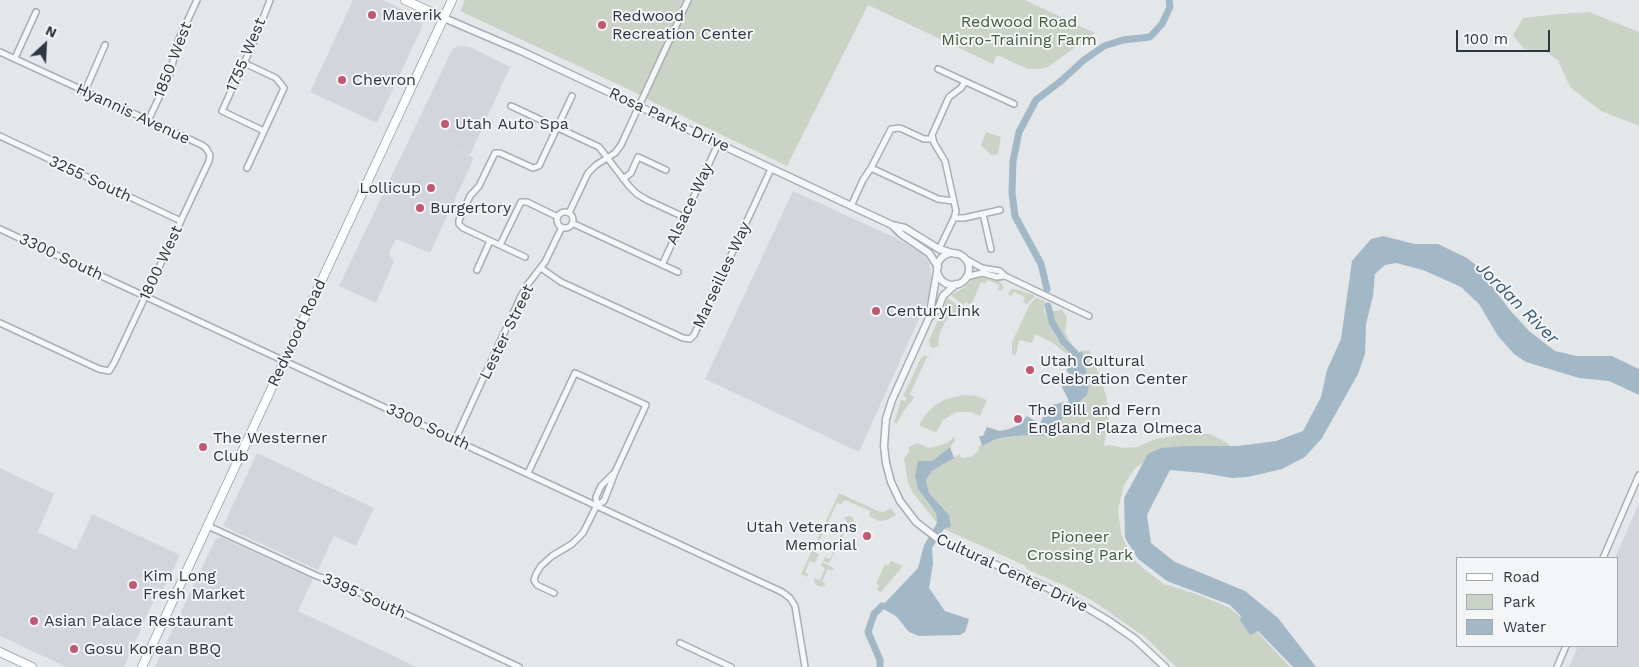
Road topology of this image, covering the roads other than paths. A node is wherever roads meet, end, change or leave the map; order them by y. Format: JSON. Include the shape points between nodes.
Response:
{"nodes":[{"id":1,"x":197,"y":0,"type":"edge"},
{"id":2,"x":270,"y":0,"type":"edge"},
{"id":3,"x":405,"y":0,"type":"edge"},
{"id":4,"x":452,"y":0,"type":"edge"},
{"id":5,"x":688,"y":0,"type":"edge"},
{"id":6,"x":36,"y":12,"type":"dead end"},
{"id":7,"x":444,"y":18,"type":"junction"},
{"id":8,"x":105,"y":45,"type":"dead end"},
{"id":9,"x":0,"y":52,"type":"edge"},
{"id":10,"x":15,"y":58,"type":"junction"},
{"id":11,"x":244,"y":63,"type":"junction"},
{"id":12,"x":938,"y":69,"type":"dead end"},
{"id":13,"x":965,"y":82,"type":"junction"},
{"id":14,"x":85,"y":91,"type":"junction"},
{"id":15,"x":572,"y":96,"type":"dead end"},
{"id":16,"x":1014,"y":104,"type":"dead end"},
{"id":17,"x":511,"y":106,"type":"dead end"},
{"id":18,"x":639,"y":106,"type":"junction"},
{"id":19,"x":148,"y":120,"type":"junction"},
{"id":20,"x":558,"y":128,"type":"junction"},
{"id":21,"x":264,"y":131,"type":"junction"},
{"id":22,"x":0,"y":136,"type":"edge"},
{"id":23,"x":932,"y":139,"type":"junction"},
{"id":24,"x":718,"y":144,"type":"junction"},
{"id":25,"x":209,"y":153,"type":"joint"},
{"id":26,"x":608,"y":158,"type":"junction"},
{"id":27,"x":247,"y":168,"type":"dead end"},
{"id":28,"x":771,"y":168,"type":"junction"},
{"id":29,"x":871,"y":168,"type":"junction"},
{"id":30,"x":666,"y":170,"type":"dead end"},
{"id":31,"x":623,"y":179,"type":"junction"},
{"id":32,"x":954,"y":201,"type":"junction"},
{"id":33,"x":850,"y":206,"type":"junction"},
{"id":34,"x":1000,"y":210,"type":"dead end"},
{"id":35,"x":569,"y":213,"type":"junction"},
{"id":36,"x":983,"y":214,"type":"junction"},
{"id":37,"x":558,"y":216,"type":"junction"},
{"id":38,"x":684,"y":217,"type":"junction"},
{"id":39,"x":954,"y":218,"type":"junction"},
{"id":40,"x":181,"y":221,"type":"junction"},
{"id":41,"x":572,"y":223,"type":"junction"},
{"id":42,"x":892,"y":225,"type":"junction"},
{"id":43,"x":562,"y":227,"type":"junction"},
{"id":44,"x":0,"y":229,"type":"edge"},
{"id":45,"x":490,"y":241,"type":"junction"},
{"id":46,"x":500,"y":245,"type":"junction"},
{"id":47,"x":939,"y":249,"type":"junction"},
{"id":48,"x":991,"y":249,"type":"dead end"},
{"id":49,"x":956,"y":254,"type":"junction"},
{"id":50,"x":525,"y":257,"type":"dead end"},
{"id":51,"x":964,"y":258,"type":"junction"},
{"id":52,"x":662,"y":265,"type":"junction"},
{"id":53,"x":541,"y":268,"type":"junction"},
{"id":54,"x":938,"y":269,"type":"junction"},
{"id":55,"x":477,"y":270,"type":"dead end"},
{"id":56,"x":678,"y":272,"type":"dead end"},
{"id":57,"x":1005,"y":276,"type":"junction"},
{"id":58,"x":966,"y":277,"type":"junction"},
{"id":59,"x":956,"y":284,"type":"junction"},
{"id":60,"x":146,"y":297,"type":"junction"},
{"id":61,"x":1089,"y":316,"type":"dead end"},
{"id":62,"x":930,"y":318,"type":"junction"},
{"id":63,"x":0,"y":323,"type":"edge"},
{"id":64,"x":285,"y":361,"type":"junction"},
{"id":65,"x":455,"y":440,"type":"junction"},
{"id":66,"x":616,"y":470,"type":"junction"},
{"id":67,"x":528,"y":473,"type":"junction"},
{"id":68,"x":1639,"y":475,"type":"edge"},
{"id":69,"x":597,"y":506,"type":"junction"},
{"id":70,"x":208,"y":526,"type":"junction"},
{"id":71,"x":1604,"y":557,"type":"edge"},
{"id":72,"x":554,"y":593,"type":"dead end"},
{"id":73,"x":680,"y":643,"type":"dead end"},
{"id":74,"x":1566,"y":647,"type":"edge"},
{"id":75,"x":0,"y":652,"type":"edge"},
{"id":76,"x":22,"y":665,"type":"edge"},
{"id":77,"x":32,"y":667,"type":"edge"},
{"id":78,"x":142,"y":667,"type":"edge"},
{"id":79,"x":519,"y":667,"type":"edge"},
{"id":80,"x":732,"y":667,"type":"edge"},
{"id":81,"x":805,"y":667,"type":"edge"},
{"id":82,"x":1165,"y":667,"type":"edge"},
{"id":83,"x":1557,"y":667,"type":"edge"}],
"edges":[{"from":1,"to":19,"type":"street","name":"1850 West","via":[[178,41],[170,74]]},
{"from":2,"to":11,"type":"street","name":"1755 West"},
{"from":3,"to":7,"type":"main road"},
{"from":4,"to":7,"type":"main road","name":"Redwood Road"},
{"from":5,"to":18,"type":"street"},
{"from":6,"to":10,"type":"street"},
{"from":7,"to":18,"type":"street","name":"Rosa Parks Drive"},
{"from":7,"to":64,"type":"main road","name":"Redwood Road"},
{"from":8,"to":14,"type":"street"},
{"from":9,"to":10,"type":"street","name":"Hyannis Avenue"},
{"from":10,"to":14,"type":"street","name":"Hyannis Avenue"},
{"from":11,"to":21,"type":"street","via":[[276,78],[284,88]]},
{"from":11,"to":21,"type":"street","name":"1755 West","via":[[222,111]]},
{"from":12,"to":13,"type":"street"},
{"from":13,"to":16,"type":"street"},
{"from":13,"to":23,"type":"street","via":[[949,97]]},
{"from":14,"to":19,"type":"street","name":"Hyannis Avenue"},
{"from":15,"to":20,"type":"street"},
{"from":17,"to":20,"type":"street"},
{"from":18,"to":24,"type":"street","name":"Rosa Parks Drive"},
{"from":18,"to":26,"type":"street","via":[[621,145]]},
{"from":19,"to":25,"type":"street","name":"Hyannis Avenue","via":[[202,145]]},
{"from":20,"to":26,"type":"street","via":[[599,147]]},
{"from":20,"to":45,"type":"street","via":[[538,168],[498,153],[494,155],[460,218],[463,228]]},
{"from":21,"to":27,"type":"street"},
{"from":22,"to":40,"type":"street","name":"3255 South"},
{"from":23,"to":29,"type":"street","via":[[894,128]]},
{"from":23,"to":32,"type":"street","via":[[945,161]]},
{"from":24,"to":28,"type":"street","name":"Rosa Parks Drive"},
{"from":24,"to":38,"type":"street","name":"Alsace Way"},
{"from":25,"to":40,"type":"street","name":"1800 West"},
{"from":26,"to":31,"type":"street"},
{"from":26,"to":35,"type":"street","via":[[588,173]]},
{"from":28,"to":33,"type":"street","name":"Rosa Parks Drive"},
{"from":28,"to":53,"type":"street","name":"Marseilles Way","via":[[690,339],[560,282]]},
{"from":29,"to":32,"type":"street","via":[[938,199]]},
{"from":29,"to":33,"type":"street"},
{"from":30,"to":31,"type":"street","via":[[638,158]]},
{"from":31,"to":38,"type":"street","via":[[642,197]]},
{"from":32,"to":39,"type":"street"},
{"from":33,"to":42,"type":"street","name":"Rosa Parks Drive"},
{"from":34,"to":36,"type":"street"},
{"from":35,"to":37,"type":"street"},
{"from":35,"to":41,"type":"street"},
{"from":36,"to":39,"type":"street"},
{"from":36,"to":48,"type":"street"},
{"from":37,"to":43,"type":"street"},
{"from":37,"to":46,"type":"street","via":[[521,202]]},
{"from":38,"to":52,"type":"street","name":"Alsace Way"},
{"from":39,"to":47,"type":"street"},
{"from":40,"to":60,"type":"street","name":"1800 West"},
{"from":41,"to":43,"type":"street"},
{"from":41,"to":52,"type":"street","name":"Alsace Way"},
{"from":42,"to":47,"type":"street","name":"Rosa Parks Drive","via":[[905,228]]},
{"from":42,"to":54,"type":"street","name":"Rosa Parks Drive","via":[[929,253]]},
{"from":43,"to":53,"type":"street","name":"Lester Street"},
{"from":44,"to":60,"type":"street","name":"3300 South"},
{"from":45,"to":46,"type":"street"},
{"from":45,"to":55,"type":"street"},
{"from":46,"to":50,"type":"street"},
{"from":47,"to":49,"type":"street","name":"Rosa Parks Drive"},
{"from":49,"to":51,"type":"street"},
{"from":49,"to":54,"type":"street","via":[[944,256]]},
{"from":51,"to":57,"type":"street","via":[[982,268],[1000,271]]},
{"from":51,"to":58,"type":"street","via":[[968,265]]},
{"from":52,"to":56,"type":"street","name":"Alsace Way"},
{"from":53,"to":65,"type":"street","name":"Lester Street","via":[[521,296]]},
{"from":54,"to":59,"type":"street","via":[[944,282]]},
{"from":54,"to":62,"type":"street","name":"Cultural Center Drive"},
{"from":57,"to":58,"type":"street","via":[[982,273]]},
{"from":57,"to":61,"type":"street"},
{"from":58,"to":59,"type":"street"},
{"from":59,"to":62,"type":"street","name":"Cultural Center Drive"},
{"from":60,"to":63,"type":"street","name":"1800 West","via":[[109,371]]},
{"from":60,"to":64,"type":"street","name":"3300 South"},
{"from":62,"to":82,"type":"street","name":"Cultural Center Drive","via":[[886,418],[884,446],[888,472],[910,515],[938,539],[1087,608],[1135,639]]},
{"from":64,"to":65,"type":"street","name":"3300 South"},
{"from":64,"to":70,"type":"main road","name":"Redwood Road"},
{"from":65,"to":67,"type":"street","name":"3300 South"},
{"from":66,"to":67,"type":"street","via":[[646,405],[575,373]]},
{"from":66,"to":69,"type":"street","via":[[604,501]]},
{"from":66,"to":69,"type":"street","via":[[601,486],[596,497]]},
{"from":67,"to":69,"type":"street","name":"3300 South"},
{"from":68,"to":71,"type":"street"},
{"from":69,"to":72,"type":"street","via":[[584,533],[552,556],[536,574],[534,580],[537,585]]},
{"from":69,"to":81,"type":"street","name":"3300 South","via":[[787,594],[795,606]]},
{"from":70,"to":78,"type":"main road","name":"Redwood Road"},
{"from":70,"to":79,"type":"street","name":"3395 South"},
{"from":73,"to":80,"type":"street"},
{"from":74,"to":83,"type":"street"},
{"from":75,"to":76,"type":"main road"},
{"from":76,"to":77,"type":"main road"}]}
